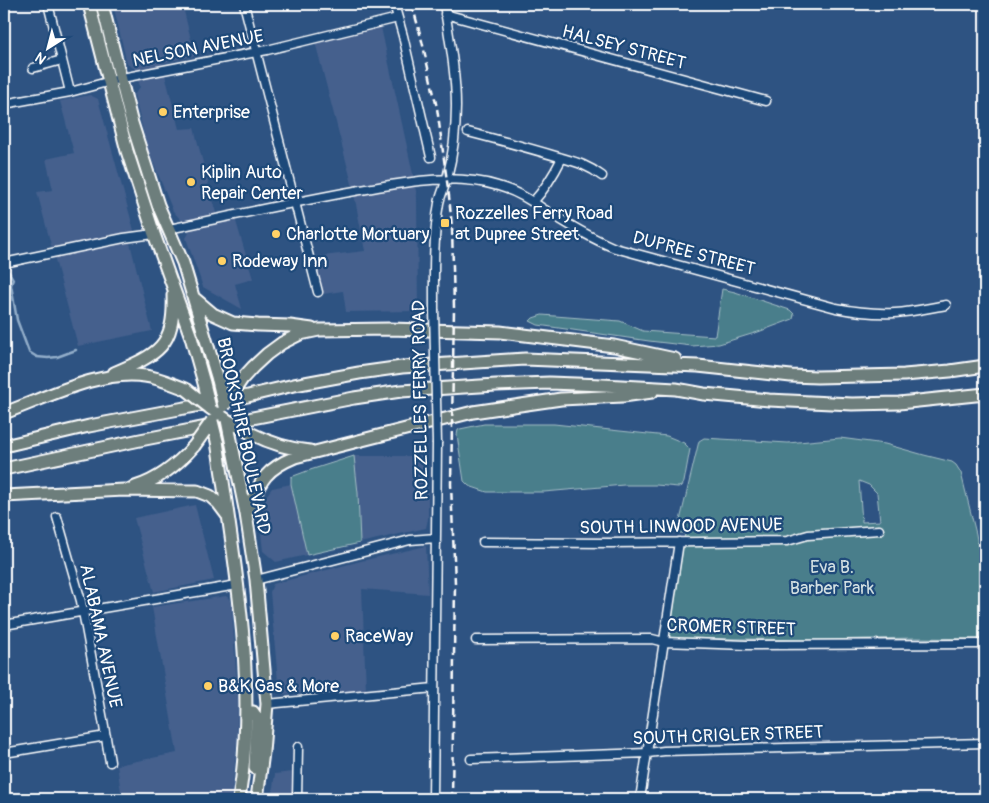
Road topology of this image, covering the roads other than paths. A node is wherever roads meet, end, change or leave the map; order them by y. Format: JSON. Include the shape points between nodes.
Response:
{"nodes":[{"id":1,"x":48,"y":4,"type":"edge"},
{"id":2,"x":89,"y":4,"type":"edge"},
{"id":3,"x":102,"y":4,"type":"edge"},
{"id":4,"x":244,"y":4,"type":"edge"},
{"id":5,"x":394,"y":4,"type":"edge"},
{"id":6,"x":444,"y":4,"type":"edge"},
{"id":7,"x":445,"y":14,"type":"junction"},
{"id":8,"x":398,"y":18,"type":"junction"},
{"id":9,"x":257,"y":52,"type":"junction"},
{"id":10,"x":62,"y":60,"type":"junction"},
{"id":11,"x":33,"y":68,"type":"dead end"},
{"id":12,"x":122,"y":78,"type":"junction"},
{"id":13,"x":109,"y":81,"type":"junction"},
{"id":14,"x":70,"y":92,"type":"junction"},
{"id":15,"x":766,"y":101,"type":"dead end"},
{"id":16,"x":4,"y":104,"type":"edge"},
{"id":17,"x":468,"y":132,"type":"dead end"},
{"id":18,"x":431,"y":157,"type":"dead end"},
{"id":19,"x":562,"y":158,"type":"junction"},
{"id":20,"x":602,"y":176,"type":"dead end"},
{"id":21,"x":447,"y":179,"type":"junction"},
{"id":22,"x":533,"y":202,"type":"junction"},
{"id":23,"x":295,"y":203,"type":"junction"},
{"id":24,"x":170,"y":229,"type":"junction"},
{"id":25,"x":154,"y":234,"type":"junction"},
{"id":26,"x":4,"y":263,"type":"edge"},
{"id":27,"x":173,"y":286,"type":"junction"},
{"id":28,"x":318,"y":292,"type":"dead end"},
{"id":29,"x":193,"y":297,"type":"junction"},
{"id":30,"x":946,"y":305,"type":"dead end"},
{"id":31,"x":318,"y":330,"type":"junction"},
{"id":32,"x":698,"y":366,"type":"junction"},
{"id":33,"x":985,"y":366,"type":"edge"},
{"id":34,"x":101,"y":378,"type":"junction"},
{"id":35,"x":676,"y":389,"type":"junction"},
{"id":36,"x":985,"y":394,"type":"edge"},
{"id":37,"x":4,"y":413,"type":"edge"},
{"id":38,"x":218,"y":414,"type":"junction"},
{"id":39,"x":4,"y":446,"type":"edge"},
{"id":40,"x":318,"y":451,"type":"junction"},
{"id":41,"x":4,"y":469,"type":"edge"},
{"id":42,"x":124,"y":490,"type":"junction"},
{"id":43,"x":4,"y":496,"type":"edge"},
{"id":44,"x":246,"y":514,"type":"junction"},
{"id":45,"x":57,"y":517,"type":"dead end"},
{"id":46,"x":228,"y":517,"type":"junction"},
{"id":47,"x":879,"y":530,"type":"dead end"},
{"id":48,"x":436,"y":538,"type":"junction"},
{"id":49,"x":483,"y":542,"type":"dead end"},
{"id":50,"x":679,"y":542,"type":"junction"},
{"id":51,"x":256,"y":580,"type":"junction"},
{"id":52,"x":237,"y":585,"type":"junction"},
{"id":53,"x":83,"y":611,"type":"junction"},
{"id":54,"x":4,"y":625,"type":"edge"},
{"id":55,"x":476,"y":640,"type":"dead end"},
{"id":56,"x":664,"y":642,"type":"junction"},
{"id":57,"x":985,"y":644,"type":"edge"},
{"id":58,"x":434,"y":688,"type":"junction"},
{"id":59,"x":268,"y":704,"type":"junction"},
{"id":60,"x":247,"y":711,"type":"junction"},
{"id":61,"x":106,"y":736,"type":"junction"},
{"id":62,"x":985,"y":743,"type":"edge"},
{"id":63,"x":298,"y":747,"type":"dead end"},
{"id":64,"x":4,"y":753,"type":"edge"},
{"id":65,"x":648,"y":753,"type":"junction"},
{"id":66,"x":471,"y":759,"type":"dead end"},
{"id":67,"x":110,"y":762,"type":"dead end"},
{"id":68,"x":240,"y":799,"type":"edge"},
{"id":69,"x":257,"y":799,"type":"edge"},
{"id":70,"x":297,"y":799,"type":"edge"},
{"id":71,"x":433,"y":799,"type":"edge"},
{"id":72,"x":640,"y":799,"type":"edge"}],
"edges":[{"from":1,"to":10,"type":"street"},
{"from":2,"to":13,"type":"highway","name":"BROOKSHIRE BOULEVARD"},
{"from":3,"to":12,"type":"highway","name":"BROOKSHIRE BOULEVARD"},
{"from":4,"to":9,"type":"street"},
{"from":5,"to":8,"type":"street"},
{"from":6,"to":7,"type":"street","name":"ROZZELLES FERRY ROAD"},
{"from":7,"to":15,"type":"street","name":"HALSEY STREET"},
{"from":7,"to":21,"type":"street","name":"ROZZELLES FERRY ROAD","via":[[456,106]]},
{"from":8,"to":9,"type":"street","name":"NELSON AVENUE"},
{"from":8,"to":18,"type":"street"},
{"from":9,"to":12,"type":"street","name":"NELSON AVENUE"},
{"from":9,"to":23,"type":"street"},
{"from":10,"to":11,"type":"street"},
{"from":10,"to":14,"type":"street"},
{"from":12,"to":13,"type":"street","name":"NELSON AVENUE"},
{"from":12,"to":24,"type":"highway","name":"BROOKSHIRE BOULEVARD","via":[[131,120],[158,205]]},
{"from":13,"to":14,"type":"street","name":"NELSON AVENUE"},
{"from":13,"to":25,"type":"highway","name":"BROOKSHIRE BOULEVARD","via":[[127,152]]},
{"from":14,"to":16,"type":"street","name":"NELSON AVENUE"},
{"from":17,"to":19,"type":"street"},
{"from":19,"to":20,"type":"street","via":[[585,165]]},
{"from":19,"to":22,"type":"street"},
{"from":21,"to":22,"type":"street","name":"DUPREE STREET","via":[[497,185]]},
{"from":21,"to":23,"type":"street","name":"DUPREE STREET"},
{"from":21,"to":48,"type":"street","name":"ROZZELLES FERRY ROAD","bridge":true,"via":[[438,211],[434,271]]},
{"from":22,"to":30,"type":"street","name":"DUPREE STREET","via":[[588,236],[615,248],[836,308],[896,313]]},
{"from":23,"to":24,"type":"street","name":"DUPREE STREET"},
{"from":23,"to":28,"type":"street"},
{"from":24,"to":29,"type":"highway","name":"BROOKSHIRE BOULEVARD"},
{"from":25,"to":26,"type":"street"},
{"from":25,"to":27,"type":"highway","name":"BROOKSHIRE BOULEVARD"},
{"from":27,"to":34,"type":"highway","via":[[174,309],[168,335],[162,345],[141,361]]},
{"from":27,"to":38,"type":"highway","name":"BROOKSHIRE BOULEVARD","bridge":true,"via":[[204,383]]},
{"from":29,"to":31,"type":"highway","via":[[213,314],[233,323]]},
{"from":29,"to":38,"type":"highway","name":"BROOKSHIRE BOULEVARD","bridge":true,"via":[[218,380]]},
{"from":31,"to":32,"type":"highway","via":[[525,334],[638,350]]},
{"from":31,"to":38,"type":"highway","bridge":true,"via":[[300,334],[267,354],[242,379]]},
{"from":32,"to":33,"type":"highway","via":[[817,376],[904,375]]},
{"from":32,"to":39,"type":"highway","via":[[525,359],[382,370],[89,426]]},
{"from":34,"to":37,"type":"highway"},
{"from":34,"to":38,"type":"highway","bridge":true,"via":[[128,375],[164,380],[182,388]]},
{"from":35,"to":36,"type":"highway","via":[[768,400],[843,404],[899,404]]},
{"from":35,"to":40,"type":"highway","via":[[561,399],[472,412]]},
{"from":35,"to":41,"type":"highway","via":[[496,384],[401,391]]},
{"from":38,"to":40,"type":"highway","bridge":true,"via":[[269,443]]},
{"from":38,"to":42,"type":"highway","bridge":true,"via":[[180,462],[158,477]]},
{"from":38,"to":44,"type":"highway","name":"BROOKSHIRE BOULEVARD","bridge":true,"via":[[231,440]]},
{"from":38,"to":46,"type":"highway","name":"BROOKSHIRE BOULEVARD","bridge":true,"via":[[217,441]]},
{"from":40,"to":44,"type":"highway","via":[[295,457],[268,472],[258,485]]},
{"from":42,"to":43,"type":"highway"},
{"from":42,"to":46,"type":"highway","via":[[197,491],[218,502]]},
{"from":44,"to":51,"type":"highway","name":"BROOKSHIRE BOULEVARD"},
{"from":45,"to":53,"type":"street","name":"ALABAMA AVENUE"},
{"from":46,"to":52,"type":"highway","name":"BROOKSHIRE BOULEVARD"},
{"from":47,"to":50,"type":"street","name":"SOUTH LINWOOD AVENUE","via":[[808,535],[787,541]]},
{"from":48,"to":51,"type":"street","via":[[410,540]]},
{"from":48,"to":58,"type":"street","name":"ROZZELLES FERRY ROAD"},
{"from":49,"to":50,"type":"street","name":"SOUTH LINWOOD AVENUE"},
{"from":50,"to":56,"type":"street"},
{"from":51,"to":59,"type":"highway","name":"BROOKSHIRE BOULEVARD"},
{"from":52,"to":53,"type":"street"},
{"from":52,"to":60,"type":"highway","name":"BROOKSHIRE BOULEVARD"},
{"from":53,"to":54,"type":"street"},
{"from":53,"to":61,"type":"street","name":"ALABAMA AVENUE"},
{"from":55,"to":56,"type":"street","name":"CROMER STREET","via":[[652,639]]},
{"from":56,"to":57,"type":"street","name":"CROMER STREET"},
{"from":56,"to":65,"type":"street"},
{"from":58,"to":59,"type":"street"},
{"from":58,"to":71,"type":"street","name":"ROZZELLES FERRY ROAD"},
{"from":59,"to":69,"type":"highway","name":"BROOKSHIRE BOULEVARD"},
{"from":60,"to":68,"type":"highway","name":"BROOKSHIRE BOULEVARD"},
{"from":60,"to":69,"type":"highway","via":[[253,712],[256,718]]},
{"from":61,"to":64,"type":"street"},
{"from":61,"to":67,"type":"street","name":"ALABAMA AVENUE"},
{"from":62,"to":65,"type":"street","name":"SOUTH CRIGLER STREET"},
{"from":63,"to":70,"type":"street"},
{"from":65,"to":66,"type":"street","name":"SOUTH CRIGLER STREET"},
{"from":65,"to":72,"type":"street"}]}
